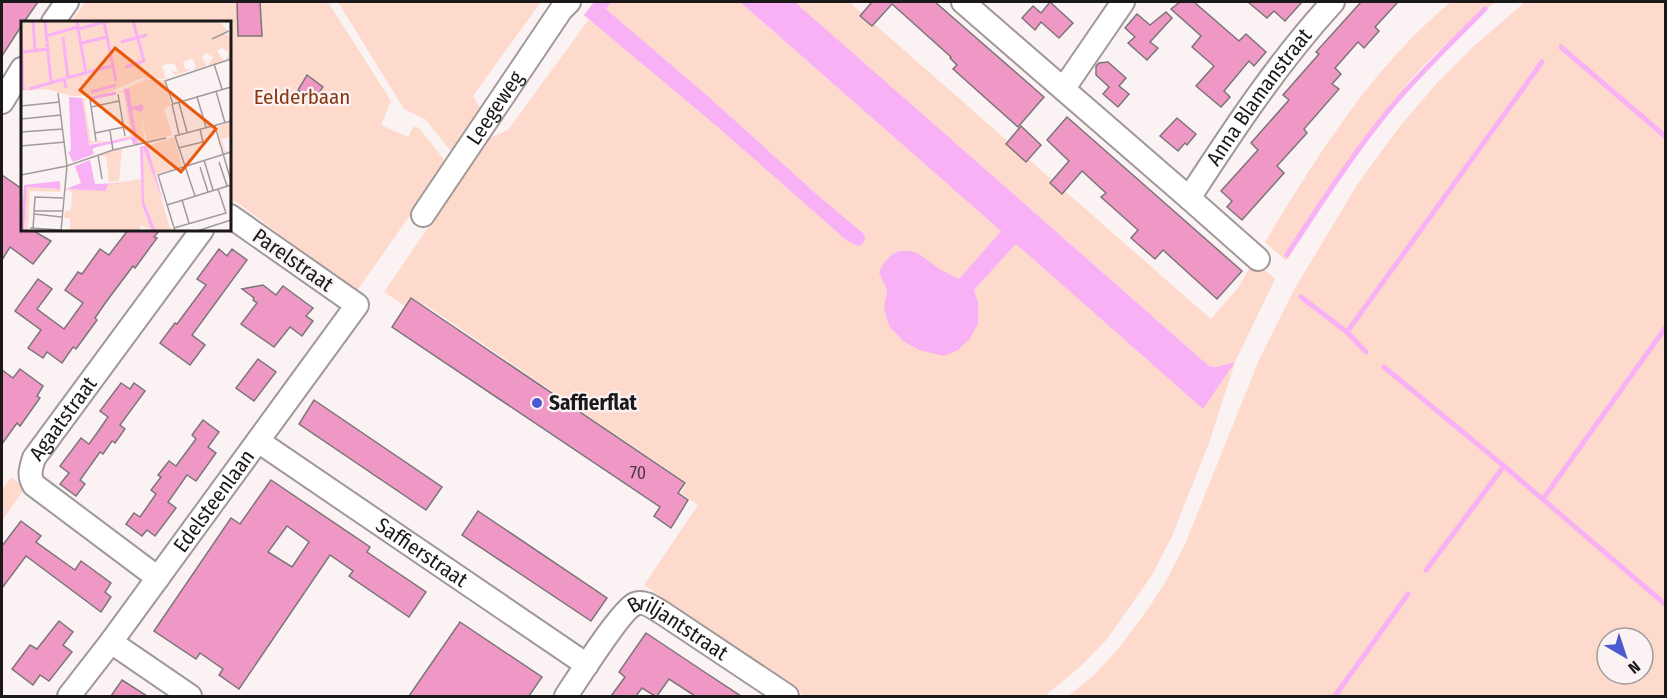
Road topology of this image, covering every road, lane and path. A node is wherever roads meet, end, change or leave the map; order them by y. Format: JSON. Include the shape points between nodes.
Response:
{"nodes":[{"id":1,"x":67,"y":2,"type":"edge"},
{"id":2,"x":569,"y":2,"type":"edge"},
{"id":3,"x":963,"y":2,"type":"edge"},
{"id":4,"x":1123,"y":2,"type":"edge"},
{"id":5,"x":1333,"y":2,"type":"edge"},
{"id":6,"x":54,"y":21,"type":"edge"},
{"id":7,"x":21,"y":71,"type":"edge"},
{"id":8,"x":1064,"y":88,"type":"junction"},
{"id":9,"x":9,"y":94,"type":"edge"},
{"id":10,"x":1190,"y":198,"type":"junction"},
{"id":11,"x":423,"y":215,"type":"dead end"},
{"id":12,"x":231,"y":217,"type":"edge"},
{"id":13,"x":201,"y":231,"type":"edge"},
{"id":14,"x":1258,"y":259,"type":"dead end"},
{"id":15,"x":357,"y":304,"type":"joint"},
{"id":16,"x":258,"y":441,"type":"junction"},
{"id":17,"x":158,"y":578,"type":"junction"},
{"id":18,"x":111,"y":642,"type":"junction"},
{"id":19,"x":586,"y":664,"type":"junction"},
{"id":20,"x":69,"y":696,"type":"edge"},
{"id":21,"x":190,"y":696,"type":"edge"},
{"id":22,"x":566,"y":696,"type":"edge"},
{"id":23,"x":787,"y":696,"type":"edge"}],
"edges":[{"from":1,"to":6,"type":"street"},
{"from":2,"to":11,"type":"street","name":"Leegeweg"},
{"from":3,"to":8,"type":"street"},
{"from":4,"to":8,"type":"street"},
{"from":5,"to":10,"type":"street","name":"Anna Blamanstraat","via":[[1277,68]]},
{"from":7,"to":9,"type":"street"},
{"from":8,"to":10,"type":"street"},
{"from":10,"to":14,"type":"street"},
{"from":12,"to":15,"type":"street","name":"Parelstraat"},
{"from":13,"to":17,"type":"street","name":"Agaatstraat","via":[[34,458],[31,469],[30,480],[34,485]]},
{"from":15,"to":16,"type":"street","name":"Edelsteenlaan"},
{"from":16,"to":17,"type":"street","name":"Edelsteenlaan"},
{"from":16,"to":19,"type":"street","name":"Saffierstraat"},
{"from":17,"to":18,"type":"street","name":"Edelsteenlaan"},
{"from":18,"to":20,"type":"street","name":"Edelsteenlaan"},
{"from":18,"to":21,"type":"street"},
{"from":19,"to":22,"type":"street","name":"Briljantstraat"},
{"from":19,"to":23,"type":"street","name":"Briljantstraat","via":[[626,611],[642,603]]}]}
